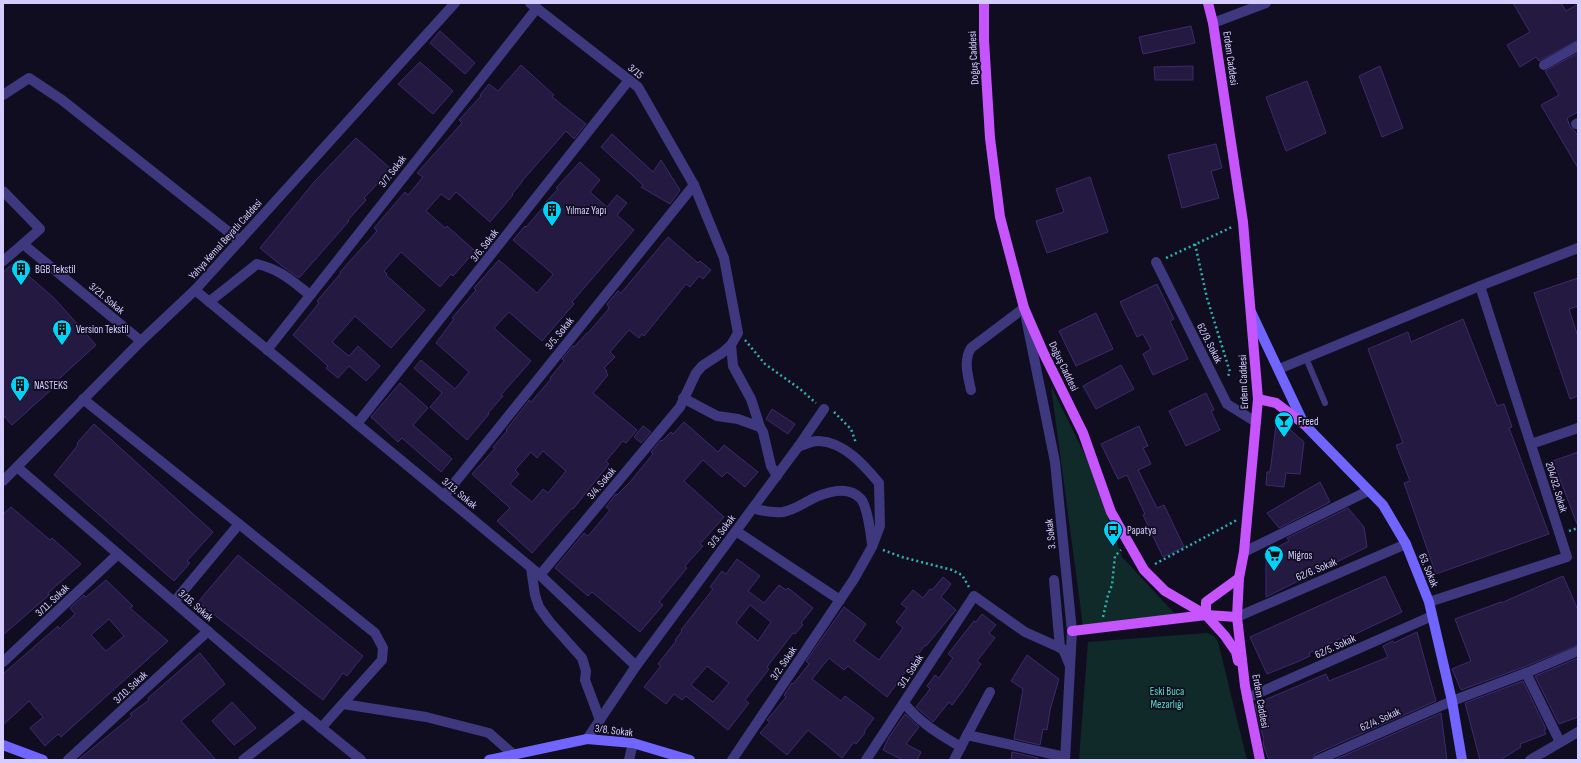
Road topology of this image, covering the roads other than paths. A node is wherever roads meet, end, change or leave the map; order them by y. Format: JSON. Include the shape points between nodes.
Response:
{"nodes":[{"id":1,"x":455,"y":3,"type":"edge"},
{"id":2,"x":984,"y":3,"type":"edge"},
{"id":3,"x":1208,"y":3,"type":"edge"},
{"id":4,"x":1266,"y":3,"type":"edge"},
{"id":5,"x":534,"y":6,"type":"edge"},
{"id":6,"x":1213,"y":23,"type":"junction"},
{"id":7,"x":1578,"y":46,"type":"edge"},
{"id":8,"x":1544,"y":65,"type":"dead end"},
{"id":9,"x":629,"y":80,"type":"junction"},
{"id":10,"x":3,"y":95,"type":"edge"},
{"id":11,"x":694,"y":185,"type":"junction"},
{"id":12,"x":3,"y":191,"type":"edge"},
{"id":13,"x":240,"y":241,"type":"junction"},
{"id":14,"x":23,"y":244,"type":"junction"},
{"id":15,"x":1578,"y":248,"type":"edge"},
{"id":16,"x":3,"y":261,"type":"edge"},
{"id":17,"x":1156,"y":262,"type":"road end"},
{"id":18,"x":1480,"y":286,"type":"junction"},
{"id":19,"x":195,"y":290,"type":"junction"},
{"id":20,"x":310,"y":295,"type":"junction"},
{"id":21,"x":209,"y":302,"type":"junction"},
{"id":22,"x":1024,"y":308,"type":"junction"},
{"id":23,"x":1251,"y":312,"type":"junction"},
{"id":24,"x":141,"y":341,"type":"junction"},
{"id":25,"x":731,"y":346,"type":"junction"},
{"id":26,"x":267,"y":350,"type":"junction"},
{"id":27,"x":1306,"y":358,"type":"junction"},
{"id":28,"x":1279,"y":369,"type":"junction"},
{"id":29,"x":971,"y":390,"type":"dead end"},
{"id":30,"x":83,"y":399,"type":"junction"},
{"id":31,"x":1258,"y":399,"type":"junction"},
{"id":32,"x":682,"y":402,"type":"junction"},
{"id":33,"x":1325,"y":403,"type":"dead end"},
{"id":34,"x":824,"y":409,"type":"road end"},
{"id":35,"x":1256,"y":422,"type":"junction"},
{"id":36,"x":357,"y":424,"type":"junction"},
{"id":37,"x":1304,"y":424,"type":"junction"},
{"id":38,"x":760,"y":427,"type":"junction"},
{"id":39,"x":1578,"y":428,"type":"edge"},
{"id":40,"x":1531,"y":444,"type":"junction"},
{"id":41,"x":798,"y":447,"type":"junction"},
{"id":42,"x":17,"y":467,"type":"junction"},
{"id":43,"x":776,"y":476,"type":"junction"},
{"id":44,"x":3,"y":481,"type":"edge"},
{"id":45,"x":1368,"y":491,"type":"junction"},
{"id":46,"x":444,"y":496,"type":"junction"},
{"id":47,"x":753,"y":508,"type":"junction"},
{"id":48,"x":239,"y":524,"type":"junction"},
{"id":49,"x":736,"y":531,"type":"junction"},
{"id":50,"x":1406,"y":544,"type":"junction"},
{"id":51,"x":872,"y":547,"type":"junction"},
{"id":52,"x":1244,"y":552,"type":"junction"},
{"id":53,"x":118,"y":554,"type":"junction"},
{"id":54,"x":531,"y":568,"type":"junction"},
{"id":55,"x":540,"y":575,"type":"junction"},
{"id":56,"x":1239,"y":578,"type":"junction"},
{"id":57,"x":1054,"y":580,"type":"dead end"},
{"id":58,"x":840,"y":600,"type":"junction"},
{"id":59,"x":174,"y":602,"type":"junction"},
{"id":60,"x":1429,"y":602,"type":"junction"},
{"id":61,"x":1206,"y":615,"type":"junction"},
{"id":62,"x":1432,"y":616,"type":"junction"},
{"id":63,"x":1237,"y":617,"type":"junction"},
{"id":64,"x":208,"y":631,"type":"junction"},
{"id":65,"x":1072,"y":631,"type":"junction"},
{"id":66,"x":1060,"y":648,"type":"junction"},
{"id":67,"x":1578,"y":651,"type":"edge"},
{"id":68,"x":3,"y":662,"type":"edge"},
{"id":69,"x":636,"y":666,"type":"junction"},
{"id":70,"x":1070,"y":666,"type":"junction"},
{"id":71,"x":1526,"y":673,"type":"junction"},
{"id":72,"x":1245,"y":686,"type":"junction"},
{"id":73,"x":990,"y":692,"type":"dead end"},
{"id":74,"x":1247,"y":698,"type":"junction"},
{"id":75,"x":1452,"y":701,"type":"junction"},
{"id":76,"x":904,"y":703,"type":"junction"},
{"id":77,"x":343,"y":704,"type":"junction"},
{"id":78,"x":303,"y":713,"type":"junction"},
{"id":79,"x":600,"y":720,"type":"junction"},
{"id":80,"x":321,"y":728,"type":"junction"},
{"id":81,"x":1578,"y":732,"type":"edge"},
{"id":82,"x":967,"y":735,"type":"junction"},
{"id":83,"x":587,"y":739,"type":"junction"},
{"id":84,"x":1560,"y":742,"type":"junction"},
{"id":85,"x":633,"y":743,"type":"junction"},
{"id":86,"x":3,"y":745,"type":"edge"},
{"id":87,"x":961,"y":747,"type":"junction"},
{"id":88,"x":514,"y":755,"type":"junction"},
{"id":89,"x":1065,"y":759,"type":"edge"},
{"id":90,"x":43,"y":760,"type":"edge"},
{"id":91,"x":68,"y":760,"type":"edge"},
{"id":92,"x":243,"y":760,"type":"edge"},
{"id":93,"x":361,"y":760,"type":"edge"},
{"id":94,"x":489,"y":760,"type":"edge"},
{"id":95,"x":629,"y":760,"type":"edge"},
{"id":96,"x":690,"y":760,"type":"edge"},
{"id":97,"x":732,"y":760,"type":"edge"},
{"id":98,"x":866,"y":760,"type":"edge"},
{"id":99,"x":954,"y":760,"type":"edge"},
{"id":100,"x":1260,"y":760,"type":"edge"},
{"id":101,"x":1318,"y":760,"type":"edge"},
{"id":102,"x":1462,"y":760,"type":"edge"},
{"id":103,"x":1530,"y":760,"type":"edge"}],
"edges":[{"from":1,"to":13,"type":"street","name":"Yahya Kemal Beyatlı Caddesi"},
{"from":2,"to":22,"type":"main road","name":"Doğuş Caddesi","via":[[990,138],[1000,217]]},
{"from":3,"to":6,"type":"main road","name":"Erdem Caddesi"},
{"from":4,"to":6,"type":"street"},
{"from":5,"to":9,"type":"street","name":"3/15"},
{"from":5,"to":20,"type":"street","name":"3/7. Sokak"},
{"from":6,"to":23,"type":"main road","name":"Erdem Caddesi","via":[[1243,222]]},
{"from":7,"to":8,"type":"street"},
{"from":9,"to":11,"type":"street","name":"3/15","via":[[638,87]]},
{"from":9,"to":36,"type":"street","name":"3/6. Sokak"},
{"from":10,"to":13,"type":"street","via":[[29,78],[62,100]]},
{"from":11,"to":25,"type":"street","name":"3/15","via":[[724,258],[738,333]]},
{"from":11,"to":46,"type":"street","name":"3/5. Sokak"},
{"from":12,"to":14,"type":"street","via":[[40,229]]},
{"from":13,"to":19,"type":"street","name":"Yahya Kemal Beyatlı Caddesi"},
{"from":14,"to":16,"type":"street"},
{"from":14,"to":24,"type":"street","name":"3/21. Sokak"},
{"from":15,"to":18,"type":"street"},
{"from":17,"to":35,"type":"street","name":"62/9. Sokak","via":[[1227,404]]},
{"from":18,"to":27,"type":"street"},
{"from":18,"to":40,"type":"street","name":"204/32. Sokak"},
{"from":19,"to":21,"type":"street","name":"3/13. Sokak"},
{"from":19,"to":24,"type":"street","name":"Yahya Kemal Beyatlı Caddesi"},
{"from":20,"to":21,"type":"street","via":[[284,274],[257,264]]},
{"from":20,"to":26,"type":"street","name":"3/7. Sokak"},
{"from":21,"to":26,"type":"street","name":"3/13. Sokak"},
{"from":22,"to":29,"type":"street","via":[[971,348],[967,356],[967,369]]},
{"from":22,"to":61,"type":"main road","name":"Doğuş Caddesi","via":[[1083,433],[1111,512],[1144,570],[1165,591]]},
{"from":22,"to":65,"type":"street","name":"3. Sokak","via":[[1055,462]]},
{"from":23,"to":28,"type":"main road","name":"63. Sokak"},
{"from":23,"to":31,"type":"main road","name":"Erdem Caddesi"},
{"from":24,"to":30,"type":"street","name":"Yahya Kemal Beyatlı Caddesi"},
{"from":25,"to":32,"type":"street","name":"3/4. Sokak","via":[[702,366]]},
{"from":25,"to":38,"type":"street","via":[[733,366],[751,399]]},
{"from":26,"to":36,"type":"street","name":"3/13. Sokak"},
{"from":27,"to":28,"type":"street"},
{"from":27,"to":33,"type":"lane"},
{"from":28,"to":37,"type":"main road","name":"63. Sokak"},
{"from":30,"to":42,"type":"street","name":"Yahya Kemal Beyatlı Caddesi"},
{"from":30,"to":48,"type":"street"},
{"from":31,"to":35,"type":"main road","name":"Erdem Caddesi"},
{"from":31,"to":37,"type":"main road","via":[[1276,403]]},
{"from":32,"to":38,"type":"street","via":[[717,416],[738,419]]},
{"from":32,"to":55,"type":"street","name":"3/4. Sokak"},
{"from":34,"to":41,"type":"street","name":"3/3. Sokak"},
{"from":35,"to":52,"type":"main road","name":"Erdem Caddesi"},
{"from":36,"to":46,"type":"street","name":"3/13. Sokak"},
{"from":37,"to":45,"type":"main road","name":"63. Sokak"},
{"from":38,"to":43,"type":"street"},
{"from":39,"to":40,"type":"street"},
{"from":40,"to":60,"type":"street","name":"204/32. Sokak","via":[[1567,557]]},
{"from":41,"to":43,"type":"street","name":"3/3. Sokak"},
{"from":41,"to":51,"type":"street","name":"3/2. Sokak","via":[[818,440],[836,445],[860,461],[880,483],[880,526]]},
{"from":42,"to":44,"type":"street","name":"Yahya Kemal Beyatlı Caddesi"},
{"from":42,"to":53,"type":"street","name":"3/16. Sokak"},
{"from":43,"to":47,"type":"street","name":"3/3. Sokak"},
{"from":45,"to":50,"type":"main road","name":"63. Sokak","via":[[1383,505]]},
{"from":45,"to":52,"type":"street"},
{"from":46,"to":54,"type":"street","name":"3/13. Sokak"},
{"from":47,"to":49,"type":"street","name":"3/3. Sokak"},
{"from":47,"to":51,"type":"street","via":[[765,512],[783,512],[816,497],[848,490],[862,500]]},
{"from":48,"to":59,"type":"street"},
{"from":48,"to":77,"type":"street","via":[[375,633],[383,648],[382,660]]},
{"from":49,"to":58,"type":"street"},
{"from":49,"to":69,"type":"street","name":"3/3. Sokak"},
{"from":50,"to":60,"type":"main road","name":"63. Sokak"},
{"from":50,"to":63,"type":"street","name":"62/6. Sokak"},
{"from":51,"to":58,"type":"street","name":"3/2. Sokak"},
{"from":52,"to":56,"type":"main road","name":"Erdem Caddesi"},
{"from":53,"to":59,"type":"street","name":"3/16. Sokak"},
{"from":53,"to":68,"type":"street","name":"3/11. Sokak"},
{"from":54,"to":55,"type":"street","name":"3/13. Sokak"},
{"from":54,"to":79,"type":"street","via":[[539,607],[582,658],[586,671],[584,680]]},
{"from":55,"to":69,"type":"street","name":"3/13. Sokak"},
{"from":56,"to":61,"type":"main road","via":[[1206,602]]},
{"from":56,"to":63,"type":"main road","name":"Erdem Caddesi"},
{"from":57,"to":66,"type":"street"},
{"from":58,"to":97,"type":"street","name":"3/2. Sokak"},
{"from":59,"to":64,"type":"street","name":"3/16. Sokak"},
{"from":60,"to":62,"type":"main road","name":"63. Sokak"},
{"from":61,"to":63,"type":"main road"},
{"from":61,"to":65,"type":"main road"},
{"from":61,"to":72,"type":"main road","name":"Doğuş Caddesi","via":[[1236,652]]},
{"from":62,"to":74,"type":"street","name":"62/5. Sokak"},
{"from":62,"to":75,"type":"main road","name":"63. Sokak"},
{"from":63,"to":72,"type":"main road","name":"Erdem Caddesi"},
{"from":64,"to":78,"type":"street","name":"3/16. Sokak"},
{"from":64,"to":91,"type":"street","name":"3/10. Sokak"},
{"from":65,"to":70,"type":"street","name":"3. Sokak"},
{"from":66,"to":70,"type":"street","via":[[1063,649]]},
{"from":66,"to":76,"type":"street","name":"3/1. Sokak","via":[[1025,632],[974,596]]},
{"from":67,"to":71,"type":"street","name":"62/4. Sokak"},
{"from":69,"to":79,"type":"street"},
{"from":70,"to":89,"type":"street","name":"3. Sokak"},
{"from":71,"to":75,"type":"street","name":"62/4. Sokak"},
{"from":71,"to":84,"type":"street"},
{"from":72,"to":74,"type":"main road","name":"Erdem Caddesi"},
{"from":73,"to":82,"type":"street"},
{"from":74,"to":100,"type":"main road","name":"Erdem Caddesi"},
{"from":75,"to":101,"type":"street","name":"62/4. Sokak"},
{"from":75,"to":102,"type":"main road","name":"63. Sokak"},
{"from":76,"to":87,"type":"street","via":[[926,725]]},
{"from":76,"to":98,"type":"street","name":"3/1. Sokak"},
{"from":77,"to":80,"type":"street"},
{"from":77,"to":88,"type":"street","via":[[426,717],[490,733]]},
{"from":78,"to":80,"type":"street","name":"3/16. Sokak"},
{"from":78,"to":92,"type":"street"},
{"from":79,"to":83,"type":"street"},
{"from":80,"to":93,"type":"street","name":"3/16. Sokak"},
{"from":81,"to":84,"type":"street"},
{"from":82,"to":87,"type":"street"},
{"from":82,"to":89,"type":"street"},
{"from":83,"to":85,"type":"main road","name":"3/8. Sokak"},
{"from":83,"to":88,"type":"main road","name":"3/8. Sokak"},
{"from":84,"to":103,"type":"street"},
{"from":85,"to":95,"type":"street"},
{"from":85,"to":96,"type":"main road","name":"3/8. Sokak"},
{"from":86,"to":90,"type":"main road"},
{"from":87,"to":99,"type":"street"},
{"from":88,"to":94,"type":"main road","name":"3/8. Sokak"}]}
